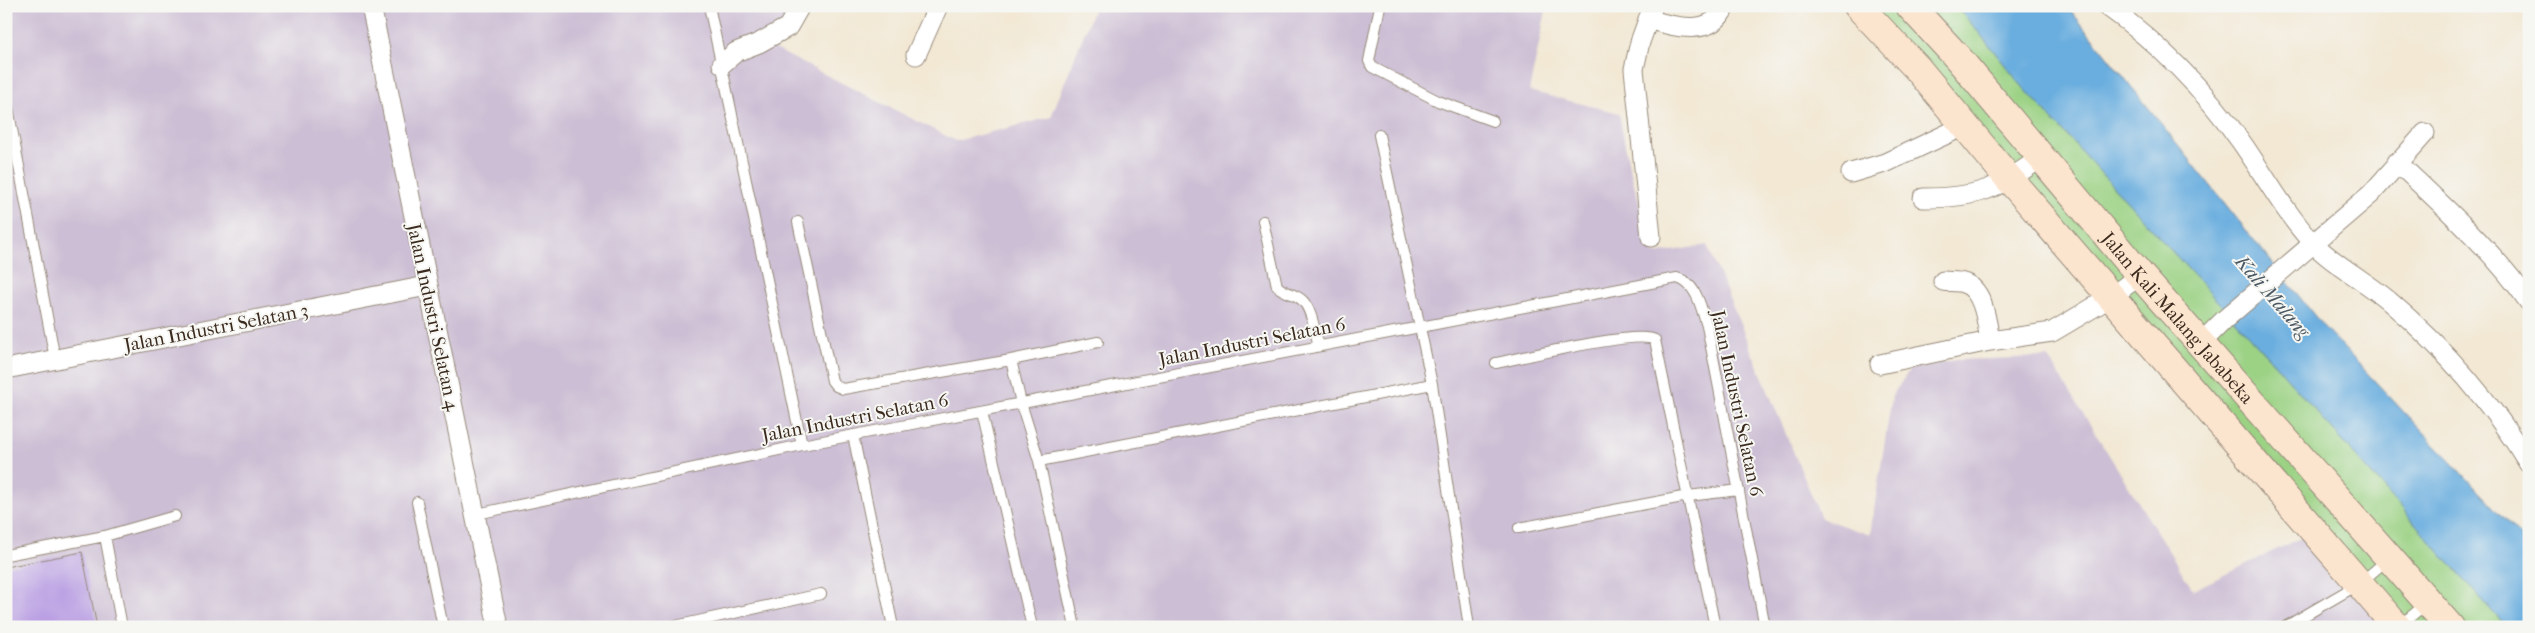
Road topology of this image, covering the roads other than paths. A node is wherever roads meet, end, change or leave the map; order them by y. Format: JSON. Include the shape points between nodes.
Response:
{"nodes":[{"id":1,"x":370,"y":6,"type":"edge"},
{"id":2,"x":709,"y":6,"type":"edge"},
{"id":3,"x":800,"y":6,"type":"edge"},
{"id":4,"x":938,"y":6,"type":"edge"},
{"id":5,"x":1380,"y":6,"type":"edge"},
{"id":6,"x":1725,"y":6,"type":"edge"},
{"id":7,"x":1858,"y":6,"type":"edge"},
{"id":8,"x":1910,"y":6,"type":"edge"},
{"id":9,"x":2107,"y":6,"type":"edge"},
{"id":10,"x":1651,"y":12,"type":"edge"},
{"id":11,"x":916,"y":55,"type":"dead end"},
{"id":12,"x":722,"y":64,"type":"junction"},
{"id":13,"x":6,"y":97,"type":"edge"},
{"id":14,"x":1493,"y":120,"type":"dead end"},
{"id":15,"x":1964,"y":126,"type":"junction"},
{"id":16,"x":2425,"y":133,"type":"dead end"},
{"id":17,"x":1379,"y":135,"type":"dead end"},
{"id":18,"x":2042,"y":157,"type":"junction"},
{"id":19,"x":2398,"y":162,"type":"junction"},
{"id":20,"x":1851,"y":173,"type":"dead end"},
{"id":21,"x":2010,"y":180,"type":"junction"},
{"id":22,"x":1923,"y":198,"type":"dead end"},
{"id":23,"x":1263,"y":221,"type":"dead end"},
{"id":24,"x":798,"y":222,"type":"dead end"},
{"id":25,"x":1651,"y":237,"type":"dead end"},
{"id":26,"x":2307,"y":248,"type":"junction"},
{"id":27,"x":2140,"y":275,"type":"junction"},
{"id":28,"x":1943,"y":281,"type":"dead end"},
{"id":29,"x":427,"y":286,"type":"junction"},
{"id":30,"x":2111,"y":297,"type":"junction"},
{"id":31,"x":2529,"y":302,"type":"edge"},
{"id":32,"x":1420,"y":326,"type":"junction"},
{"id":33,"x":1990,"y":341,"type":"junction"},
{"id":34,"x":1098,"y":342,"type":"dead end"},
{"id":35,"x":2201,"y":343,"type":"junction"},
{"id":36,"x":1319,"y":346,"type":"junction"},
{"id":37,"x":56,"y":359,"type":"junction"},
{"id":38,"x":1011,"y":360,"type":"junction"},
{"id":39,"x":1496,"y":363,"type":"dead end"},
{"id":40,"x":1880,"y":364,"type":"dead end"},
{"id":41,"x":6,"y":369,"type":"edge"},
{"id":42,"x":1432,"y":384,"type":"junction"},
{"id":43,"x":1021,"y":403,"type":"junction"},
{"id":44,"x":982,"y":410,"type":"junction"},
{"id":45,"x":853,"y":435,"type":"junction"},
{"id":46,"x":802,"y":445,"type":"junction"},
{"id":47,"x":1039,"y":461,"type":"junction"},
{"id":48,"x":2529,"y":464,"type":"edge"},
{"id":49,"x":1738,"y":490,"type":"junction"},
{"id":50,"x":1688,"y":496,"type":"junction"},
{"id":51,"x":418,"y":502,"type":"dead end"},
{"id":52,"x":476,"y":514,"type":"junction"},
{"id":53,"x":175,"y":516,"type":"dead end"},
{"id":54,"x":1519,"y":528,"type":"dead end"},
{"id":55,"x":105,"y":536,"type":"junction"},
{"id":56,"x":6,"y":554,"type":"edge"},
{"id":57,"x":2389,"y":558,"type":"junction"},
{"id":58,"x":2359,"y":584,"type":"junction"},
{"id":59,"x":821,"y":594,"type":"dead end"},
{"id":60,"x":2428,"y":602,"type":"junction"},
{"id":61,"x":122,"y":627,"type":"edge"},
{"id":62,"x":443,"y":627,"type":"edge"},
{"id":63,"x":498,"y":627,"type":"edge"},
{"id":64,"x":672,"y":627,"type":"edge"},
{"id":65,"x":893,"y":627,"type":"edge"},
{"id":66,"x":1032,"y":627,"type":"edge"},
{"id":67,"x":1075,"y":627,"type":"edge"},
{"id":68,"x":1469,"y":627,"type":"edge"},
{"id":69,"x":1715,"y":627,"type":"edge"},
{"id":70,"x":1765,"y":627,"type":"edge"},
{"id":71,"x":2284,"y":627,"type":"edge"},
{"id":72,"x":2398,"y":627,"type":"edge"},
{"id":73,"x":2450,"y":627,"type":"edge"}],
"edges":[{"from":1,"to":29,"type":"street","name":"Jalan Industri Selatan 4"},
{"from":2,"to":12,"type":"lane"},
{"from":3,"to":12,"type":"street","via":[[788,27],[736,52]]},
{"from":4,"to":11,"type":"street"},
{"from":5,"to":14,"type":"lane","via":[[1369,61],[1372,67],[1438,100]]},
{"from":6,"to":10,"type":"street","via":[[1717,20],[1702,27],[1664,24]]},
{"from":7,"to":15,"type":"main road","name":"Jalan Kali Malang Jababeka","via":[[1917,68]]},
{"from":8,"to":18,"type":"main road","name":"Jalan Kali Malang Jababeka"},
{"from":9,"to":26,"type":"street","via":[[2151,40],[2196,83],[2242,142]]},
{"from":10,"to":25,"type":"street","via":[[1634,70]]},
{"from":12,"to":46,"type":"lane"},
{"from":13,"to":37,"type":"lane"},
{"from":15,"to":20,"type":"street","via":[[1885,163]]},
{"from":15,"to":21,"type":"main road","name":"Jalan Kali Malang Jababeka"},
{"from":16,"to":19,"type":"street"},
{"from":17,"to":32,"type":"lane"},
{"from":18,"to":21,"type":"street"},
{"from":18,"to":27,"type":"main road","name":"Jalan Kali Malang Jababeka"},
{"from":19,"to":26,"type":"street","via":[[2371,194]]},
{"from":19,"to":31,"type":"street","via":[[2488,250]]},
{"from":21,"to":22,"type":"street","via":[[1967,196]]},
{"from":21,"to":30,"type":"main road","name":"Jalan Kali Malang Jababeka"},
{"from":23,"to":36,"type":"lane","via":[[1277,286],[1306,305]]},
{"from":24,"to":38,"type":"lane","via":[[832,381],[836,386],[843,389]]},
{"from":26,"to":35,"type":"street"},
{"from":26,"to":48,"type":"street","via":[[2389,301],[2464,372]]},
{"from":27,"to":30,"type":"street"},
{"from":27,"to":35,"type":"main road","name":"Jalan Kali Malang Jababeka"},
{"from":28,"to":33,"type":"street","via":[[1964,283],[1973,288],[1984,313]]},
{"from":29,"to":37,"type":"street","name":"Jalan Industri Selatan 3"},
{"from":29,"to":52,"type":"street","name":"Jalan Industri Selatan 4"},
{"from":30,"to":33,"type":"street","via":[[2052,332]]},
{"from":30,"to":58,"type":"main road","name":"Jalan Kali Malang Jababeka"},
{"from":32,"to":36,"type":"lane","name":"Jalan Industri Selatan 6"},
{"from":32,"to":42,"type":"lane"},
{"from":32,"to":49,"type":"lane","name":"Jalan Industri Selatan 6","via":[[1667,278],[1685,281],[1695,292],[1707,326]]},
{"from":33,"to":40,"type":"street"},
{"from":34,"to":38,"type":"lane"},
{"from":35,"to":57,"type":"main road","name":"Jalan Kali Malang Jababeka"},
{"from":36,"to":43,"type":"lane","name":"Jalan Industri Selatan 6"},
{"from":37,"to":41,"type":"street","name":"Jalan Industri Selatan 3"},
{"from":38,"to":43,"type":"lane"},
{"from":39,"to":50,"type":"lane","via":[[1620,338],[1652,338],[1657,343]]},
{"from":42,"to":47,"type":"lane"},
{"from":42,"to":68,"type":"lane"},
{"from":43,"to":44,"type":"lane","name":"Jalan Industri Selatan 6"},
{"from":43,"to":47,"type":"lane"},
{"from":44,"to":45,"type":"lane","name":"Jalan Industri Selatan 6"},
{"from":44,"to":66,"type":"lane"},
{"from":45,"to":46,"type":"lane","name":"Jalan Industri Selatan 6"},
{"from":45,"to":65,"type":"lane"},
{"from":46,"to":52,"type":"lane","name":"Jalan Industri Selatan 6"},
{"from":47,"to":67,"type":"lane"},
{"from":49,"to":50,"type":"lane"},
{"from":49,"to":70,"type":"lane","name":"Jalan Industri Selatan 6"},
{"from":50,"to":54,"type":"lane"},
{"from":50,"to":69,"type":"lane"},
{"from":51,"to":62,"type":"lane"},
{"from":52,"to":63,"type":"street","name":"Jalan Industri Selatan 4"},
{"from":53,"to":55,"type":"lane"},
{"from":55,"to":56,"type":"lane"},
{"from":55,"to":61,"type":"lane"},
{"from":57,"to":58,"type":"lane"},
{"from":57,"to":60,"type":"main road","name":"Jalan Kali Malang Jababeka"},
{"from":58,"to":71,"type":"lane"},
{"from":58,"to":72,"type":"main road","name":"Jalan Kali Malang Jababeka"},
{"from":59,"to":64,"type":"lane"},
{"from":60,"to":72,"type":"lane"},
{"from":60,"to":73,"type":"main road","name":"Jalan Kali Malang Jababeka"}]}
